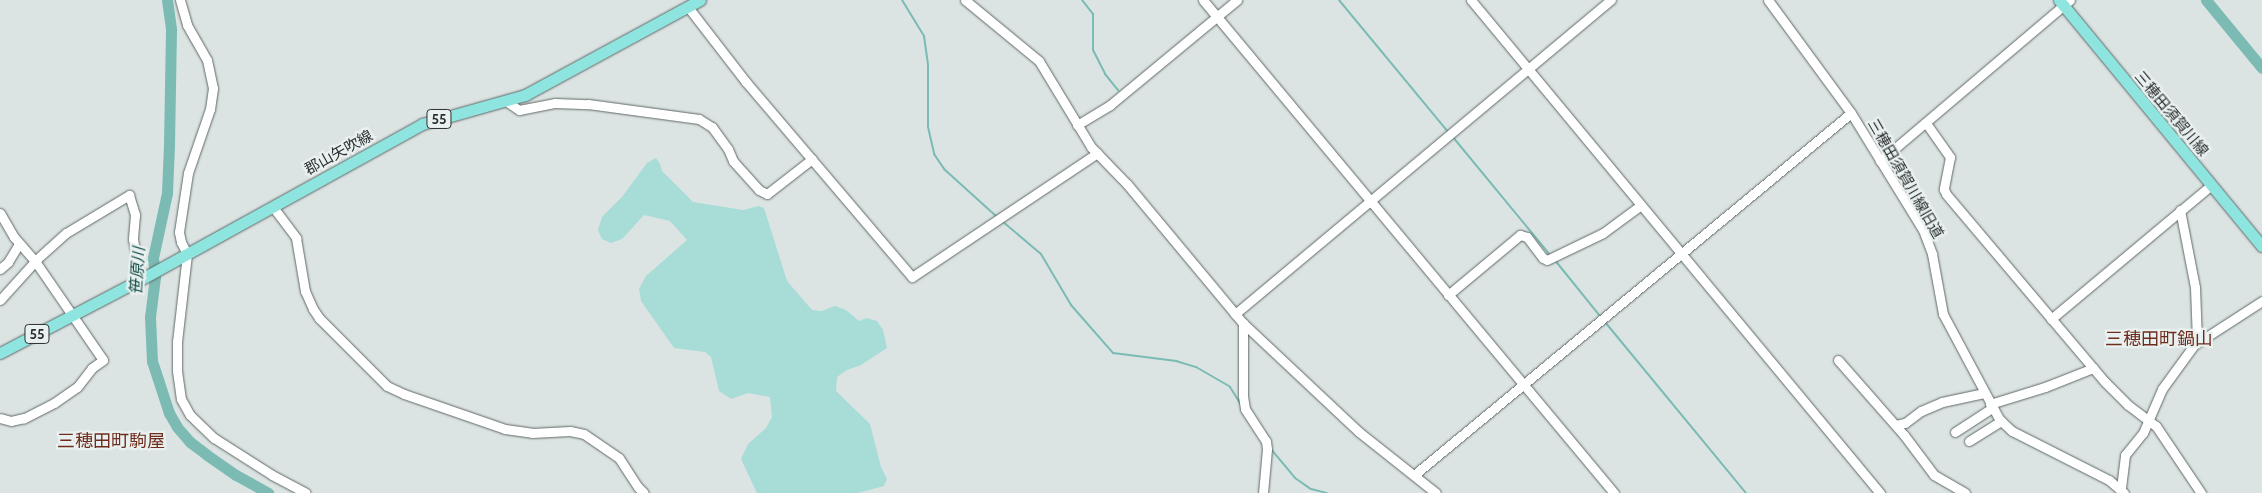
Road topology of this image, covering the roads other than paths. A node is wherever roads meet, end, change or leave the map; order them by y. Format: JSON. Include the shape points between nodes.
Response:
{"nodes":[{"id":1,"x":180,"y":0,"type":"edge"},
{"id":2,"x":700,"y":0,"type":"edge"},
{"id":3,"x":965,"y":0,"type":"edge"},
{"id":4,"x":1203,"y":0,"type":"edge"},
{"id":5,"x":1237,"y":0,"type":"edge"},
{"id":6,"x":1471,"y":0,"type":"edge"},
{"id":7,"x":1611,"y":0,"type":"edge"},
{"id":8,"x":1768,"y":0,"type":"edge"},
{"id":9,"x":2064,"y":2,"type":"edge"},
{"id":10,"x":688,"y":7,"type":"junction"},
{"id":11,"x":1217,"y":17,"type":"junction"},
{"id":12,"x":1528,"y":69,"type":"junction"},
{"id":13,"x":506,"y":101,"type":"junction"},
{"id":14,"x":1851,"y":113,"type":"junction"},
{"id":15,"x":1926,"y":123,"type":"junction"},
{"id":16,"x":1077,"y":125,"type":"junction"},
{"id":17,"x":1097,"y":153,"type":"junction"},
{"id":18,"x":812,"y":159,"type":"junction"},
{"id":19,"x":1880,"y":161,"type":"junction"},
{"id":20,"x":2211,"y":184,"type":"junction"},
{"id":21,"x":1370,"y":201,"type":"junction"},
{"id":22,"x":1641,"y":205,"type":"junction"},
{"id":23,"x":273,"y":207,"type":"junction"},
{"id":24,"x":2180,"y":210,"type":"junction"},
{"id":25,"x":0,"y":213,"type":"edge"},
{"id":26,"x":19,"y":244,"type":"junction"},
{"id":27,"x":2262,"y":246,"type":"edge"},
{"id":28,"x":1681,"y":253,"type":"junction"},
{"id":29,"x":186,"y":254,"type":"junction"},
{"id":30,"x":35,"y":261,"type":"junction"},
{"id":31,"x":0,"y":269,"type":"edge"},
{"id":32,"x":140,"y":280,"type":"junction"},
{"id":33,"x":1448,"y":295,"type":"junction"},
{"id":34,"x":0,"y":300,"type":"edge"},
{"id":35,"x":2262,"y":301,"type":"edge"},
{"id":36,"x":1235,"y":314,"type":"junction"},
{"id":37,"x":73,"y":315,"type":"junction"},
{"id":38,"x":2051,"y":319,"type":"junction"},
{"id":39,"x":1243,"y":323,"type":"junction"},
{"id":40,"x":2197,"y":342,"type":"junction"},
{"id":41,"x":0,"y":353,"type":"edge"},
{"id":42,"x":1838,"y":360,"type":"dead end"},
{"id":43,"x":2093,"y":368,"type":"junction"},
{"id":44,"x":1523,"y":384,"type":"junction"},
{"id":45,"x":1984,"y":393,"type":"junction"},
{"id":46,"x":1991,"y":406,"type":"junction"},
{"id":47,"x":0,"y":418,"type":"edge"},
{"id":48,"x":2148,"y":419,"type":"junction"},
{"id":49,"x":2001,"y":422,"type":"junction"},
{"id":50,"x":1896,"y":425,"type":"junction"},
{"id":51,"x":1955,"y":432,"type":"dead end"},
{"id":52,"x":1969,"y":441,"type":"dead end"},
{"id":53,"x":1414,"y":475,"type":"junction"},
{"id":54,"x":2122,"y":491,"type":"edge"},
{"id":55,"x":306,"y":493,"type":"edge"},
{"id":56,"x":644,"y":493,"type":"edge"},
{"id":57,"x":1262,"y":493,"type":"edge"},
{"id":58,"x":1436,"y":493,"type":"edge"},
{"id":59,"x":1614,"y":493,"type":"edge"},
{"id":60,"x":1880,"y":493,"type":"edge"},
{"id":61,"x":1965,"y":493,"type":"edge"},
{"id":62,"x":2201,"y":493,"type":"edge"}],
"edges":[{"from":1,"to":29,"type":"street","via":[[187,24],[207,60],[213,88],[210,109],[188,173],[181,213],[180,239]]},
{"from":2,"to":10,"type":"main road","name":"郡山矢吹線","number":"55"},
{"from":3,"to":16,"type":"street","via":[[1039,61]]},
{"from":4,"to":11,"type":"street"},
{"from":5,"to":11,"type":"street"},
{"from":6,"to":12,"type":"street"},
{"from":7,"to":12,"type":"street"},
{"from":8,"to":14,"type":"street","name":"三穂田須賀川線旧道"},
{"from":9,"to":15,"type":"street"},
{"from":9,"to":20,"type":"main road","name":"三穂田須賀川線"},
{"from":10,"to":13,"type":"main road","name":"郡山矢吹線","number":"55","via":[[547,84]]},
{"from":10,"to":18,"type":"street","via":[[728,60]]},
{"from":11,"to":16,"type":"street","via":[[1110,105]]},
{"from":11,"to":21,"type":"street"},
{"from":12,"to":21,"type":"street"},
{"from":12,"to":22,"type":"street"},
{"from":13,"to":18,"type":"street","via":[[519,110],[555,103],[588,104],[699,119],[712,127],[733,161],[759,190],[767,194]]},
{"from":13,"to":23,"type":"main road","name":"郡山矢吹線","number":"55","via":[[422,124]]},
{"from":14,"to":19,"type":"street","name":"三穂田須賀川線旧道"},
{"from":14,"to":28,"type":"street"},
{"from":15,"to":19,"type":"street"},
{"from":15,"to":38,"type":"street","via":[[1950,157],[1946,194]]},
{"from":16,"to":17,"type":"street"},
{"from":17,"to":18,"type":"street","via":[[915,277],[907,272]]},
{"from":17,"to":36,"type":"street","via":[[1127,184]]},
{"from":19,"to":45,"type":"street","name":"三穂田須賀川線旧道","via":[[1929,243],[1940,308]]},
{"from":20,"to":24,"type":"street"},
{"from":20,"to":27,"type":"main road","name":"三穂田須賀川線"},
{"from":21,"to":33,"type":"street"},
{"from":21,"to":36,"type":"street"},
{"from":22,"to":28,"type":"street"},
{"from":22,"to":33,"type":"street","via":[[1603,233],[1547,260],[1527,237],[1520,235]]},
{"from":23,"to":29,"type":"main road","name":"郡山矢吹線","number":"55"},
{"from":23,"to":56,"type":"street","via":[[296,238],[305,291],[313,309],[382,382],[404,394],[505,429],[584,434],[619,458]]},
{"from":24,"to":38,"type":"street"},
{"from":24,"to":40,"type":"street","via":[[2195,287]]},
{"from":25,"to":26,"type":"street"},
{"from":26,"to":30,"type":"street"},
{"from":26,"to":31,"type":"street"},
{"from":28,"to":44,"type":"street"},
{"from":28,"to":60,"type":"street"},
{"from":29,"to":32,"type":"main road","name":"郡山矢吹線","number":"55"},
{"from":29,"to":55,"type":"street","via":[[177,371],[187,411],[214,438]]},
{"from":30,"to":32,"type":"street","via":[[66,233],[128,195],[135,214],[133,238]]},
{"from":30,"to":34,"type":"street"},
{"from":30,"to":37,"type":"street"},
{"from":32,"to":37,"type":"main road","name":"郡山矢吹線","number":"55"},
{"from":33,"to":44,"type":"street"},
{"from":35,"to":40,"type":"street"},
{"from":36,"to":39,"type":"street"},
{"from":37,"to":41,"type":"main road","name":"郡山矢吹線","number":"55"},
{"from":37,"to":47,"type":"street","via":[[103,360],[77,387],[54,403],[24,418],[11,421]]},
{"from":38,"to":43,"type":"street"},
{"from":39,"to":53,"type":"street","via":[[1359,432]]},
{"from":39,"to":57,"type":"street","via":[[1245,409],[1266,441],[1267,449]]},
{"from":40,"to":48,"type":"street","via":[[2162,389]]},
{"from":42,"to":50,"type":"street"},
{"from":43,"to":46,"type":"street"},
{"from":43,"to":48,"type":"street","via":[[2128,405]]},
{"from":44,"to":53,"type":"street"},
{"from":44,"to":59,"type":"street"},
{"from":45,"to":46,"type":"street","name":"三穂田須賀川線旧道"},
{"from":45,"to":50,"type":"street","via":[[1942,402]]},
{"from":46,"to":49,"type":"street","name":"三穂田須賀川線旧道"},
{"from":46,"to":51,"type":"street"},
{"from":48,"to":54,"type":"street","via":[[2143,433],[2124,458]]},
{"from":48,"to":62,"type":"street"},
{"from":49,"to":52,"type":"street"},
{"from":49,"to":54,"type":"street","name":"三穂田須賀川線旧道"},
{"from":50,"to":61,"type":"street","via":[[1934,476]]},
{"from":53,"to":58,"type":"street"}]}
